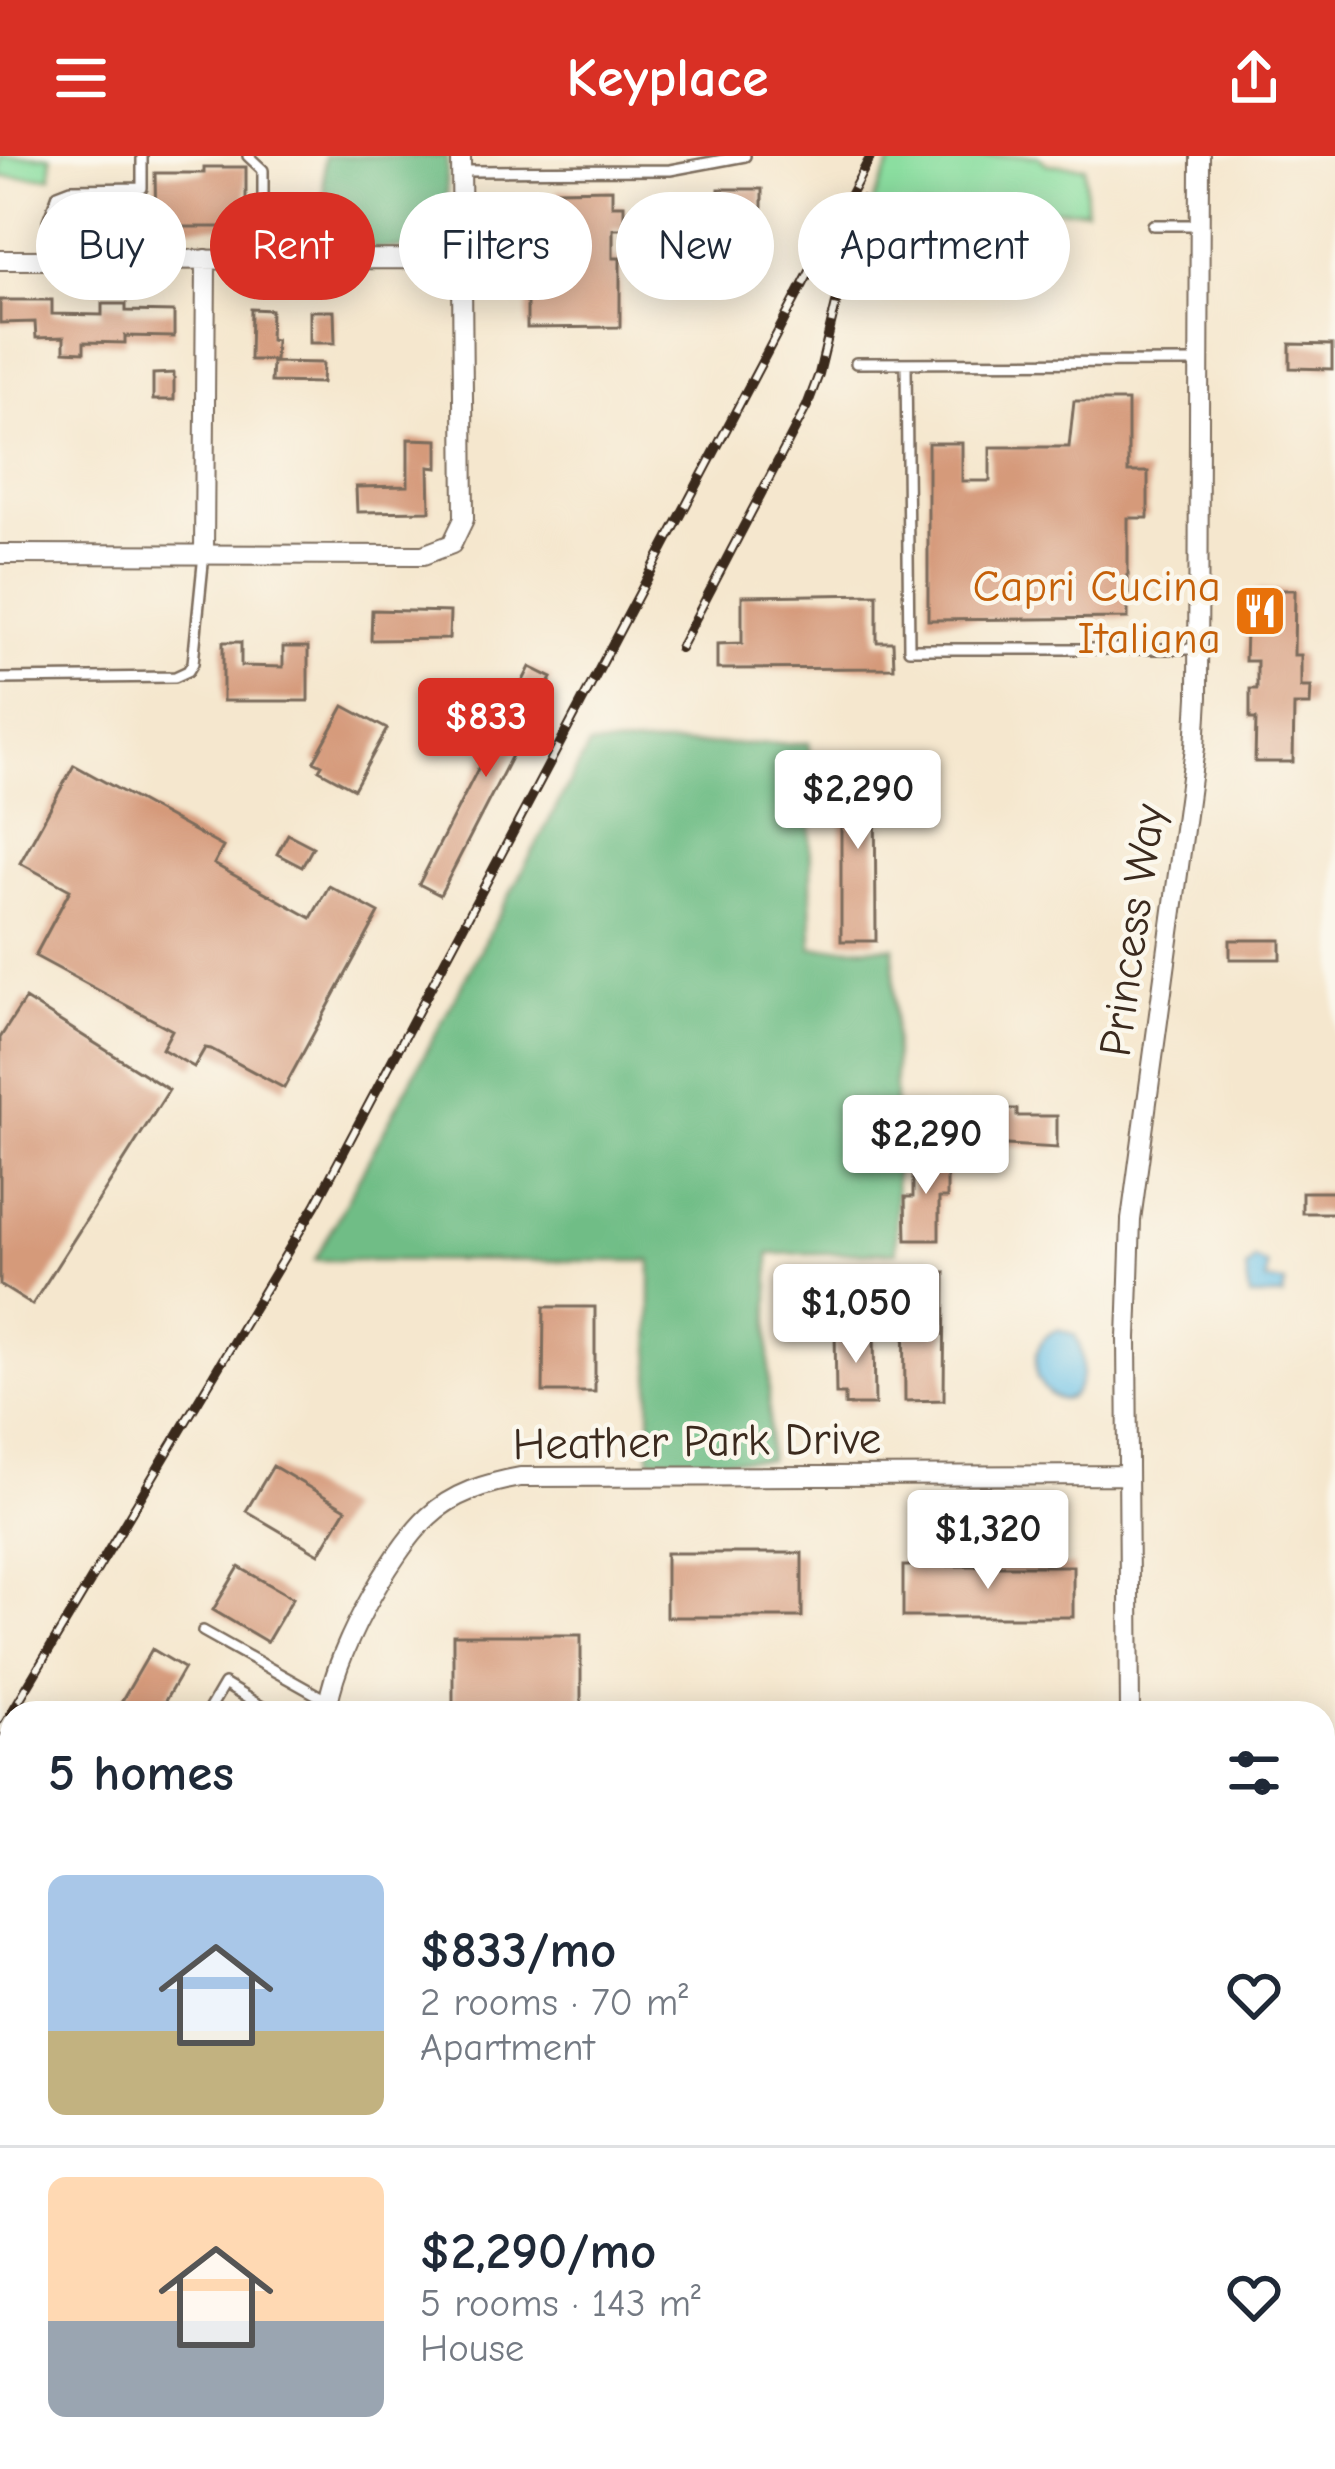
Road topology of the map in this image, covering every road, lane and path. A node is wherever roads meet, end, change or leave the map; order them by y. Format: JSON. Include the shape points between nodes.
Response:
{"nodes":[{"id":1,"x":142,"y":156,"type":"edge"},
{"id":2,"x":248,"y":156,"type":"edge"},
{"id":3,"x":745,"y":156,"type":"edge"},
{"id":4,"x":1200,"y":156,"type":"edge"},
{"id":5,"x":461,"y":164,"type":"edge"},
{"id":6,"x":63,"y":192,"type":"edge"},
{"id":7,"x":263,"y":192,"type":"edge"},
{"id":8,"x":1153,"y":225,"type":"dead end"},
{"id":9,"x":1200,"y":225,"type":"junction"},
{"id":10,"x":186,"y":259,"type":"edge"},
{"id":11,"x":206,"y":259,"type":"junction"},
{"id":12,"x":210,"y":259,"type":"edge"},
{"id":13,"x":0,"y":260,"type":"edge"},
{"id":14,"x":36,"y":260,"type":"edge"},
{"id":15,"x":461,"y":300,"type":"edge"},
{"id":16,"x":1199,"y":362,"type":"junction"},
{"id":17,"x":856,"y":363,"type":"dead end"},
{"id":18,"x":906,"y":363,"type":"junction"},
{"id":19,"x":0,"y":554,"type":"edge"},
{"id":20,"x":204,"y":554,"type":"junction"},
{"id":21,"x":1199,"y":649,"type":"junction"},
{"id":22,"x":0,"y":679,"type":"edge"},
{"id":23,"x":1127,"y":1474,"type":"junction"},
{"id":24,"x":203,"y":1631,"type":"dead end"},
{"id":25,"x":214,"y":1701,"type":"edge"},
{"id":26,"x":252,"y":1701,"type":"edge"},
{"id":27,"x":318,"y":1701,"type":"edge"},
{"id":28,"x":329,"y":1701,"type":"edge"},
{"id":29,"x":1130,"y":1701,"type":"edge"}],
"edges":[{"from":1,"to":6,"type":"lane","via":[[142,188]]},
{"from":2,"to":7,"type":"lane","via":[[263,170]]},
{"from":3,"to":5,"type":"lane","via":[[670,170]]},
{"from":4,"to":9,"type":"street","name":"Princess Way"},
{"from":8,"to":9,"type":"lane"},
{"from":9,"to":16,"type":"street","name":"Princess Way"},
{"from":10,"to":11,"type":"street"},
{"from":11,"to":12,"type":"street"},
{"from":11,"to":20,"type":"street"},
{"from":13,"to":14,"type":"street"},
{"from":15,"to":20,"type":"street","via":[[464,519],[452,544],[422,555]]},
{"from":16,"to":18,"type":"lane"},
{"from":16,"to":21,"type":"street","name":"Princess Way"},
{"from":17,"to":18,"type":"lane"},
{"from":18,"to":21,"type":"lane","via":[[909,649]]},
{"from":19,"to":20,"type":"street"},
{"from":20,"to":22,"type":"lane","via":[[188,671]]},
{"from":21,"to":23,"type":"street","name":"Princess Way","via":[[1195,748],[1132,1220]]},
{"from":23,"to":28,"type":"street","name":"Heather Park Drive","via":[[492,1482],[446,1503],[408,1540],[353,1632]]},
{"from":23,"to":29,"type":"street","name":"Princess Way"},
{"from":24,"to":27,"type":"lane"},
{"from":25,"to":26,"type":"lane","via":[[224,1684]]}]}
